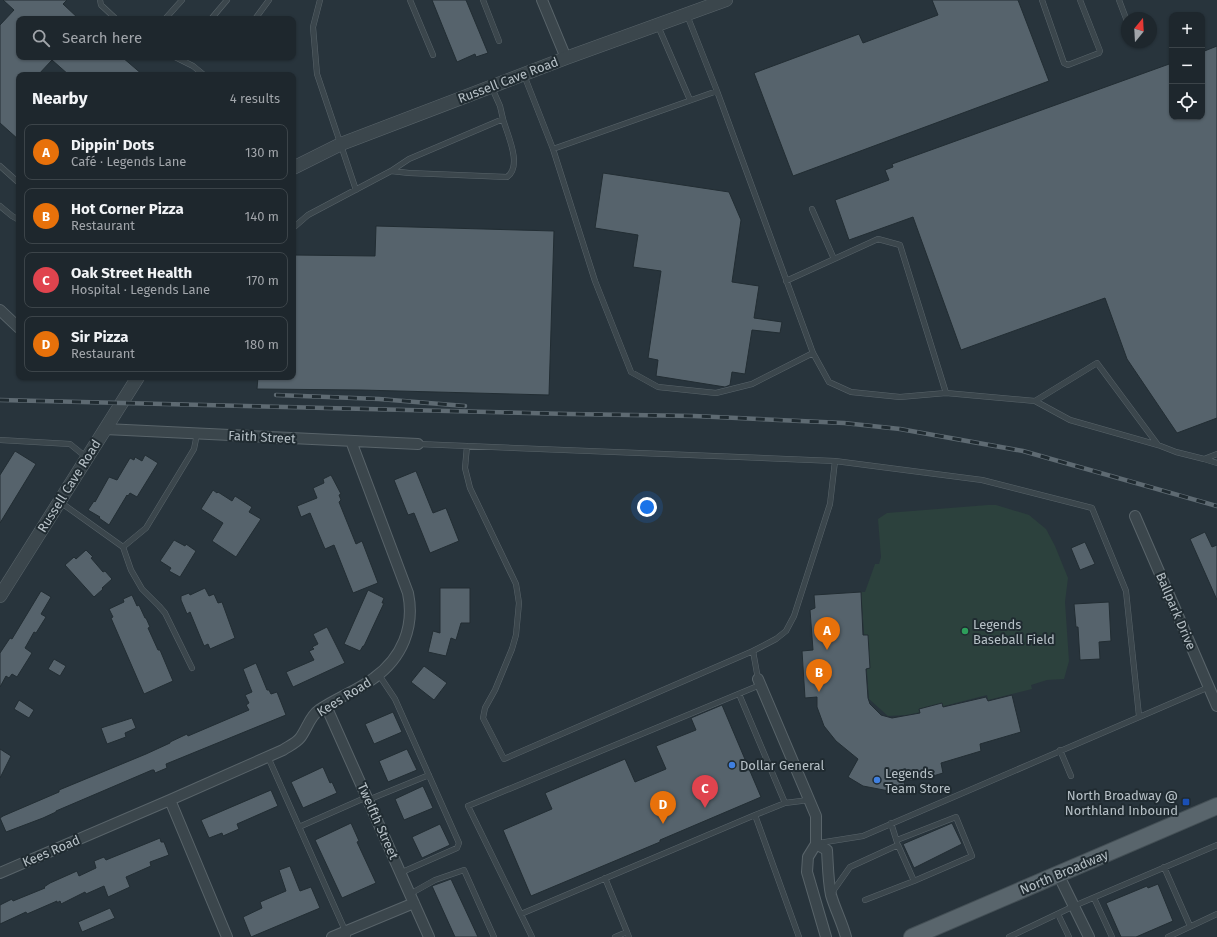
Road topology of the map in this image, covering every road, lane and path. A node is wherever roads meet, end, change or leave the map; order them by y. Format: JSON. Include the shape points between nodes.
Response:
{"nodes":[{"id":1,"x":100,"y":0,"type":"edge"},
{"id":2,"x":182,"y":0,"type":"edge"},
{"id":3,"x":228,"y":0,"type":"edge"},
{"id":4,"x":269,"y":0,"type":"edge"},
{"id":5,"x":320,"y":0,"type":"edge"},
{"id":6,"x":410,"y":0,"type":"edge"},
{"id":7,"x":483,"y":0,"type":"edge"},
{"id":8,"x":542,"y":0,"type":"edge"},
{"id":9,"x":726,"y":0,"type":"edge"},
{"id":10,"x":1042,"y":0,"type":"edge"},
{"id":11,"x":1080,"y":0,"type":"edge"},
{"id":12,"x":1119,"y":0,"type":"edge"},
{"id":13,"x":1124,"y":12,"type":"edge"},
{"id":14,"x":687,"y":14,"type":"junction"},
{"id":15,"x":113,"y":16,"type":"edge"},
{"id":16,"x":168,"y":16,"type":"edge"},
{"id":17,"x":214,"y":16,"type":"edge"},
{"id":18,"x":256,"y":16,"type":"edge"},
{"id":19,"x":658,"y":25,"type":"junction"},
{"id":20,"x":499,"y":41,"type":"dead end"},
{"id":21,"x":433,"y":56,"type":"dead end"},
{"id":22,"x":566,"y":58,"type":"junction"},
{"id":23,"x":182,"y":60,"type":"edge"},
{"id":24,"x":200,"y":72,"type":"edge"},
{"id":25,"x":524,"y":74,"type":"junction"},
{"id":26,"x":491,"y":87,"type":"junction"},
{"id":27,"x":717,"y":91,"type":"junction"},
{"id":28,"x":690,"y":100,"type":"junction"},
{"id":29,"x":503,"y":119,"type":"junction"},
{"id":30,"x":341,"y":144,"type":"junction"},
{"id":31,"x":553,"y":149,"type":"junction"},
{"id":32,"x":0,"y":166,"type":"edge"},
{"id":33,"x":296,"y":166,"type":"edge"},
{"id":34,"x":391,"y":171,"type":"junction"},
{"id":35,"x":16,"y":180,"type":"edge"},
{"id":36,"x":356,"y":190,"type":"junction"},
{"id":37,"x":0,"y":206,"type":"edge"},
{"id":38,"x":812,"y":208,"type":"dead end"},
{"id":39,"x":16,"y":218,"type":"edge"},
{"id":40,"x":296,"y":225,"type":"edge"},
{"id":41,"x":834,"y":259,"type":"junction"},
{"id":42,"x":786,"y":281,"type":"junction"},
{"id":43,"x":0,"y":310,"type":"edge"},
{"id":44,"x":16,"y":325,"type":"edge"},
{"id":45,"x":813,"y":352,"type":"junction"},
{"id":46,"x":135,"y":380,"type":"edge"},
{"id":47,"x":946,"y":393,"type":"junction"},
{"id":48,"x":1035,"y":401,"type":"junction"},
{"id":49,"x":105,"y":429,"type":"junction"},
{"id":50,"x":196,"y":434,"type":"junction"},
{"id":51,"x":0,"y":440,"type":"edge"},
{"id":52,"x":351,"y":442,"type":"junction"},
{"id":53,"x":418,"y":444,"type":"joint"},
{"id":54,"x":467,"y":446,"type":"junction"},
{"id":55,"x":1158,"y":446,"type":"junction"},
{"id":56,"x":1217,"y":454,"type":"edge"},
{"id":57,"x":87,"y":458,"type":"junction"},
{"id":58,"x":1204,"y":459,"type":"junction"},
{"id":59,"x":835,"y":461,"type":"junction"},
{"id":60,"x":1217,"y":464,"type":"edge"},
{"id":61,"x":59,"y":502,"type":"junction"},
{"id":62,"x":1135,"y":516,"type":"dead end"},
{"id":63,"x":123,"y":547,"type":"junction"},
{"id":64,"x":0,"y":596,"type":"edge"},
{"id":65,"x":753,"y":651,"type":"junction"},
{"id":66,"x":192,"y":668,"type":"dead end"},
{"id":67,"x":379,"y":675,"type":"junction"},
{"id":68,"x":759,"y":682,"type":"junction"},
{"id":69,"x":1209,"y":687,"type":"junction"},
{"id":70,"x":739,"y":694,"type":"junction"},
{"id":71,"x":326,"y":706,"type":"junction"},
{"id":72,"x":1217,"y":706,"type":"edge"},
{"id":73,"x":1139,"y":716,"type":"junction"},
{"id":74,"x":1060,"y":750,"type":"junction"},
{"id":75,"x":268,"y":757,"type":"junction"},
{"id":76,"x":429,"y":775,"type":"junction"},
{"id":77,"x":1071,"y":776,"type":"dead end"},
{"id":78,"x":368,"y":799,"type":"junction"},
{"id":79,"x":170,"y":800,"type":"junction"},
{"id":80,"x":809,"y":800,"type":"junction"},
{"id":81,"x":785,"y":803,"type":"junction"},
{"id":82,"x":1217,"y":806,"type":"edge"},
{"id":83,"x":755,"y":815,"type":"junction"},
{"id":84,"x":890,"y":823,"type":"junction"},
{"id":85,"x":299,"y":827,"type":"junction"},
{"id":86,"x":898,"y":842,"type":"junction"},
{"id":87,"x":816,"y":844,"type":"junction"},
{"id":88,"x":1216,"y":847,"type":"edge"},
{"id":89,"x":1164,"y":867,"type":"junction"},
{"id":90,"x":0,"y":872,"type":"edge"},
{"id":91,"x":400,"y":872,"type":"junction"},
{"id":92,"x":1058,"y":874,"type":"junction"},
{"id":93,"x":605,"y":878,"type":"junction"},
{"id":94,"x":914,"y":880,"type":"junction"},
{"id":95,"x":831,"y":894,"type":"junction"},
{"id":96,"x":412,"y":898,"type":"junction"},
{"id":97,"x":1094,"y":898,"type":"junction"},
{"id":98,"x":865,"y":900,"type":"dead end"},
{"id":99,"x":1074,"y":906,"type":"junction"},
{"id":100,"x":521,"y":914,"type":"junction"},
{"id":101,"x":1058,"y":914,"type":"junction"},
{"id":102,"x":1217,"y":914,"type":"edge"},
{"id":103,"x":1190,"y":926,"type":"junction"},
{"id":104,"x":347,"y":934,"type":"edge"},
{"id":105,"x":628,"y":934,"type":"edge"},
{"id":106,"x":227,"y":937,"type":"edge"},
{"id":107,"x":332,"y":937,"type":"edge"},
{"id":108,"x":429,"y":937,"type":"edge"},
{"id":109,"x":494,"y":937,"type":"edge"},
{"id":110,"x":532,"y":937,"type":"edge"},
{"id":111,"x":615,"y":937,"type":"edge"},
{"id":112,"x":799,"y":937,"type":"edge"},
{"id":113,"x":826,"y":937,"type":"edge"},
{"id":114,"x":846,"y":937,"type":"edge"},
{"id":115,"x":912,"y":937,"type":"edge"},
{"id":116,"x":1008,"y":937,"type":"edge"},
{"id":117,"x":1069,"y":937,"type":"edge"},
{"id":118,"x":1089,"y":937,"type":"edge"},
{"id":119,"x":1112,"y":937,"type":"edge"},
{"id":120,"x":1168,"y":937,"type":"edge"}],
"edges":[{"from":1,"to":15,"type":"lane","via":[[101,5]]},
{"from":2,"to":16,"type":"lane"},
{"from":3,"to":17,"type":"lane"},
{"from":4,"to":18,"type":"lane"},
{"from":5,"to":30,"type":"lane","via":[[313,27],[317,74]]},
{"from":6,"to":21,"type":"lane"},
{"from":7,"to":20,"type":"lane"},
{"from":8,"to":22,"type":"street"},
{"from":9,"to":14,"type":"street","name":"Russell Cave Road"},
{"from":10,"to":11,"type":"lane","via":[[1064,63],[1068,65],[1100,51]]},
{"from":12,"to":13,"type":"lane"},
{"from":14,"to":19,"type":"street","name":"Russell Cave Road"},
{"from":14,"to":27,"type":"lane"},
{"from":19,"to":22,"type":"street","name":"Russell Cave Road"},
{"from":19,"to":28,"type":"lane"},
{"from":22,"to":25,"type":"street","name":"Russell Cave Road"},
{"from":23,"to":24,"type":"lane"},
{"from":25,"to":26,"type":"street","name":"Russell Cave Road"},
{"from":25,"to":31,"type":"lane"},
{"from":26,"to":29,"type":"lane"},
{"from":26,"to":30,"type":"street","name":"Russell Cave Road"},
{"from":27,"to":28,"type":"lane"},
{"from":27,"to":42,"type":"lane"},
{"from":28,"to":31,"type":"lane"},
{"from":29,"to":34,"type":"lane","via":[[409,160]]},
{"from":29,"to":34,"type":"lane","via":[[515,161],[511,174],[507,177]]},
{"from":30,"to":33,"type":"street","name":"Russell Cave Road"},
{"from":30,"to":36,"type":"lane"},
{"from":31,"to":45,"type":"lane","via":[[596,281],[631,372],[658,387],[716,392],[752,384]]},
{"from":32,"to":35,"type":"lane"},
{"from":34,"to":36,"type":"lane"},
{"from":36,"to":40,"type":"lane","via":[[308,215]]},
{"from":37,"to":39,"type":"lane"},
{"from":38,"to":41,"type":"lane"},
{"from":41,"to":42,"type":"lane"},
{"from":41,"to":47,"type":"lane","via":[[878,239],[900,245]]},
{"from":42,"to":45,"type":"lane"},
{"from":43,"to":44,"type":"street"},
{"from":45,"to":47,"type":"lane","via":[[830,382],[851,392],[900,397]]},
{"from":46,"to":49,"type":"street","name":"Russell Cave Road"},
{"from":47,"to":48,"type":"lane"},
{"from":48,"to":55,"type":"lane","via":[[1070,420]]},
{"from":48,"to":55,"type":"lane","via":[[1097,363]]},
{"from":49,"to":50,"type":"street","name":"Faith Street"},
{"from":49,"to":57,"type":"street","name":"Russell Cave Road"},
{"from":50,"to":52,"type":"street","name":"Faith Street"},
{"from":50,"to":63,"type":"lane","via":[[194,449],[146,528]]},
{"from":51,"to":57,"type":"lane","via":[[70,444]]},
{"from":52,"to":53,"type":"street","name":"Faith Street"},
{"from":52,"to":67,"type":"street","name":"Kees Road","via":[[410,604],[410,618],[404,643],[397,656]]},
{"from":53,"to":54,"type":"lane"},
{"from":54,"to":59,"type":"lane"},
{"from":54,"to":65,"type":"lane","via":[[465,468],[470,488],[516,584],[519,603],[512,649],[485,708],[483,718],[504,759]]},
{"from":55,"to":58,"type":"lane"},
{"from":56,"to":58,"type":"lane"},
{"from":57,"to":61,"type":"street","name":"Russell Cave Road"},
{"from":58,"to":60,"type":"lane"},
{"from":59,"to":65,"type":"lane","via":[[830,504],[794,616],[786,631]]},
{"from":59,"to":73,"type":"lane","via":[[982,480],[1092,508],[1126,591]]},
{"from":61,"to":63,"type":"lane"},
{"from":61,"to":64,"type":"street","name":"Russell Cave Road"},
{"from":62,"to":69,"type":"street","name":"Ballpark Drive"},
{"from":63,"to":66,"type":"lane","via":[[142,590],[166,613]]},
{"from":65,"to":68,"type":"lane"},
{"from":67,"to":71,"type":"street","name":"Kees Road"},
{"from":67,"to":76,"type":"lane","via":[[395,699]]},
{"from":68,"to":70,"type":"lane"},
{"from":68,"to":80,"type":"street"},
{"from":69,"to":72,"type":"street","name":"Ballpark Drive"},
{"from":69,"to":73,"type":"lane"},
{"from":70,"to":81,"type":"lane"},
{"from":70,"to":100,"type":"lane","via":[[468,806]]},
{"from":71,"to":75,"type":"street","name":"Kees Road","via":[[313,716],[300,738]]},
{"from":71,"to":78,"type":"street","name":"Twelfth Street"},
{"from":73,"to":74,"type":"lane"},
{"from":74,"to":77,"type":"lane"},
{"from":74,"to":84,"type":"lane"},
{"from":75,"to":79,"type":"street","name":"Kees Road"},
{"from":75,"to":85,"type":"lane"},
{"from":76,"to":78,"type":"lane"},
{"from":76,"to":91,"type":"lane","via":[[459,843],[457,848]]},
{"from":78,"to":85,"type":"lane"},
{"from":78,"to":91,"type":"street","name":"Twelfth Street"},
{"from":79,"to":90,"type":"street","name":"Kees Road"},
{"from":79,"to":106,"type":"street"},
{"from":80,"to":81,"type":"lane"},
{"from":80,"to":87,"type":"street","via":[[816,816]]},
{"from":81,"to":83,"type":"lane"},
{"from":82,"to":92,"type":"main road","name":"North Broadway"},
{"from":83,"to":93,"type":"lane"},
{"from":83,"to":112,"type":"lane"},
{"from":84,"to":86,"type":"lane"},
{"from":84,"to":87,"type":"lane","via":[[863,836]]},
{"from":85,"to":104,"type":"lane"},
{"from":86,"to":94,"type":"lane"},
{"from":86,"to":94,"type":"lane","via":[[956,817],[972,856]]},
{"from":86,"to":95,"type":"lane","via":[[850,867]]},
{"from":87,"to":95,"type":"street","via":[[827,850]]},
{"from":87,"to":113,"type":"street","via":[[808,857],[807,872]]},
{"from":88,"to":89,"type":"lane"},
{"from":89,"to":97,"type":"lane"},
{"from":89,"to":103,"type":"lane"},
{"from":91,"to":96,"type":"street","name":"Twelfth Street"},
{"from":92,"to":99,"type":"street"},
{"from":92,"to":115,"type":"main road","name":"North Broadway"},
{"from":93,"to":100,"type":"lane"},
{"from":93,"to":105,"type":"lane"},
{"from":94,"to":98,"type":"lane"},
{"from":95,"to":114,"type":"street"},
{"from":96,"to":104,"type":"street"},
{"from":96,"to":108,"type":"street","name":"Twelfth Street"},
{"from":96,"to":109,"type":"lane","via":[[435,880],[464,870]]},
{"from":97,"to":99,"type":"lane"},
{"from":97,"to":119,"type":"lane"},
{"from":99,"to":101,"type":"lane"},
{"from":99,"to":118,"type":"street"},
{"from":100,"to":110,"type":"lane"},
{"from":101,"to":116,"type":"lane"},
{"from":101,"to":117,"type":"lane"},
{"from":102,"to":103,"type":"lane"},
{"from":103,"to":120,"type":"lane"},
{"from":104,"to":107,"type":"street"},
{"from":105,"to":111,"type":"lane"}]}
